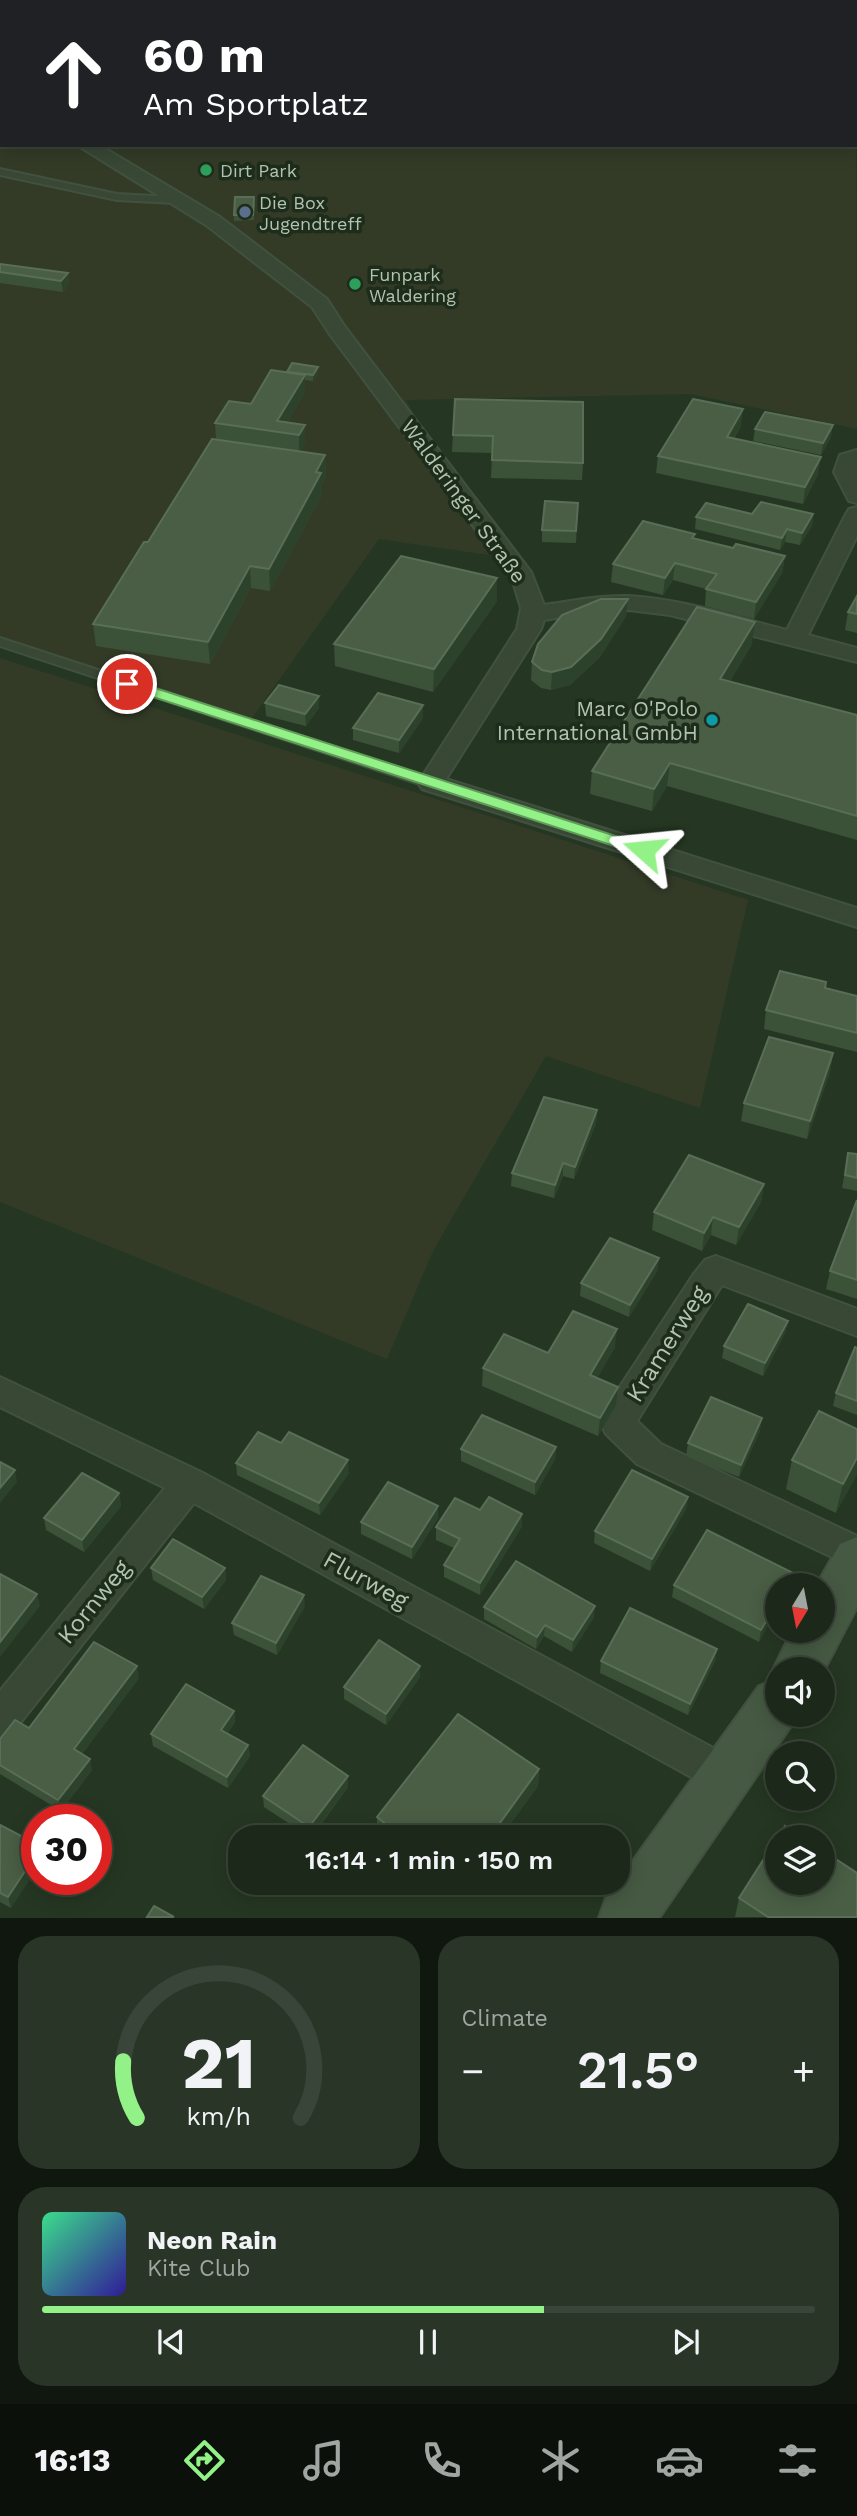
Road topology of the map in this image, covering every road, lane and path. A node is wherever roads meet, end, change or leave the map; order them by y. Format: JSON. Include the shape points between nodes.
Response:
{"nodes":[{"id":1,"x":89,"y":147,"type":"edge"},
{"id":2,"x":0,"y":172,"type":"edge"},
{"id":3,"x":174,"y":200,"type":"junction"},
{"id":4,"x":857,"y":456,"type":"edge"},
{"id":5,"x":857,"y":496,"type":"edge"},
{"id":6,"x":857,"y":514,"type":"edge"},
{"id":7,"x":535,"y":614,"type":"junction"},
{"id":8,"x":794,"y":639,"type":"junction"},
{"id":9,"x":0,"y":642,"type":"edge"},
{"id":10,"x":857,"y":655,"type":"edge"},
{"id":11,"x":431,"y":783,"type":"junction"},
{"id":12,"x":857,"y":918,"type":"edge"},
{"id":13,"x":857,"y":1322,"type":"edge"},
{"id":14,"x":0,"y":1391,"type":"edge"},
{"id":15,"x":189,"y":1483,"type":"junction"},
{"id":16,"x":857,"y":1553,"type":"edge"},
{"id":17,"x":857,"y":1559,"type":"edge"},
{"id":18,"x":835,"y":1599,"type":"edge"},
{"id":19,"x":0,"y":1720,"type":"edge"},
{"id":20,"x":765,"y":1721,"type":"edge"},
{"id":21,"x":727,"y":1776,"type":"junction"},
{"id":22,"x":626,"y":1917,"type":"edge"}],
"edges":[{"from":1,"to":3,"type":"street","name":"Walderinger Straße"},
{"from":2,"to":3,"type":"lane","via":[[117,197]]},
{"from":3,"to":7,"type":"street","name":"Walderinger Straße","via":[[213,221],[320,303],[523,577]]},
{"from":4,"to":5,"type":"street","via":[[848,460],[845,472]]},
{"from":6,"to":8,"type":"street"},
{"from":7,"to":8,"type":"street","via":[[629,603],[670,608]]},
{"from":7,"to":11,"type":"street"},
{"from":8,"to":10,"type":"street"},
{"from":9,"to":11,"type":"lane"},
{"from":11,"to":12,"type":"street"},
{"from":13,"to":16,"type":"street","name":"Kramerweg","via":[[716,1269],[618,1424],[649,1454]]},
{"from":14,"to":15,"type":"street","name":"Flurweg"},
{"from":15,"to":19,"type":"street","name":"Kornweg"},
{"from":15,"to":21,"type":"street","name":"Flurweg"},
{"from":17,"to":18,"type":"main road"},
{"from":20,"to":21,"type":"main road"},
{"from":21,"to":22,"type":"main road"}]}
